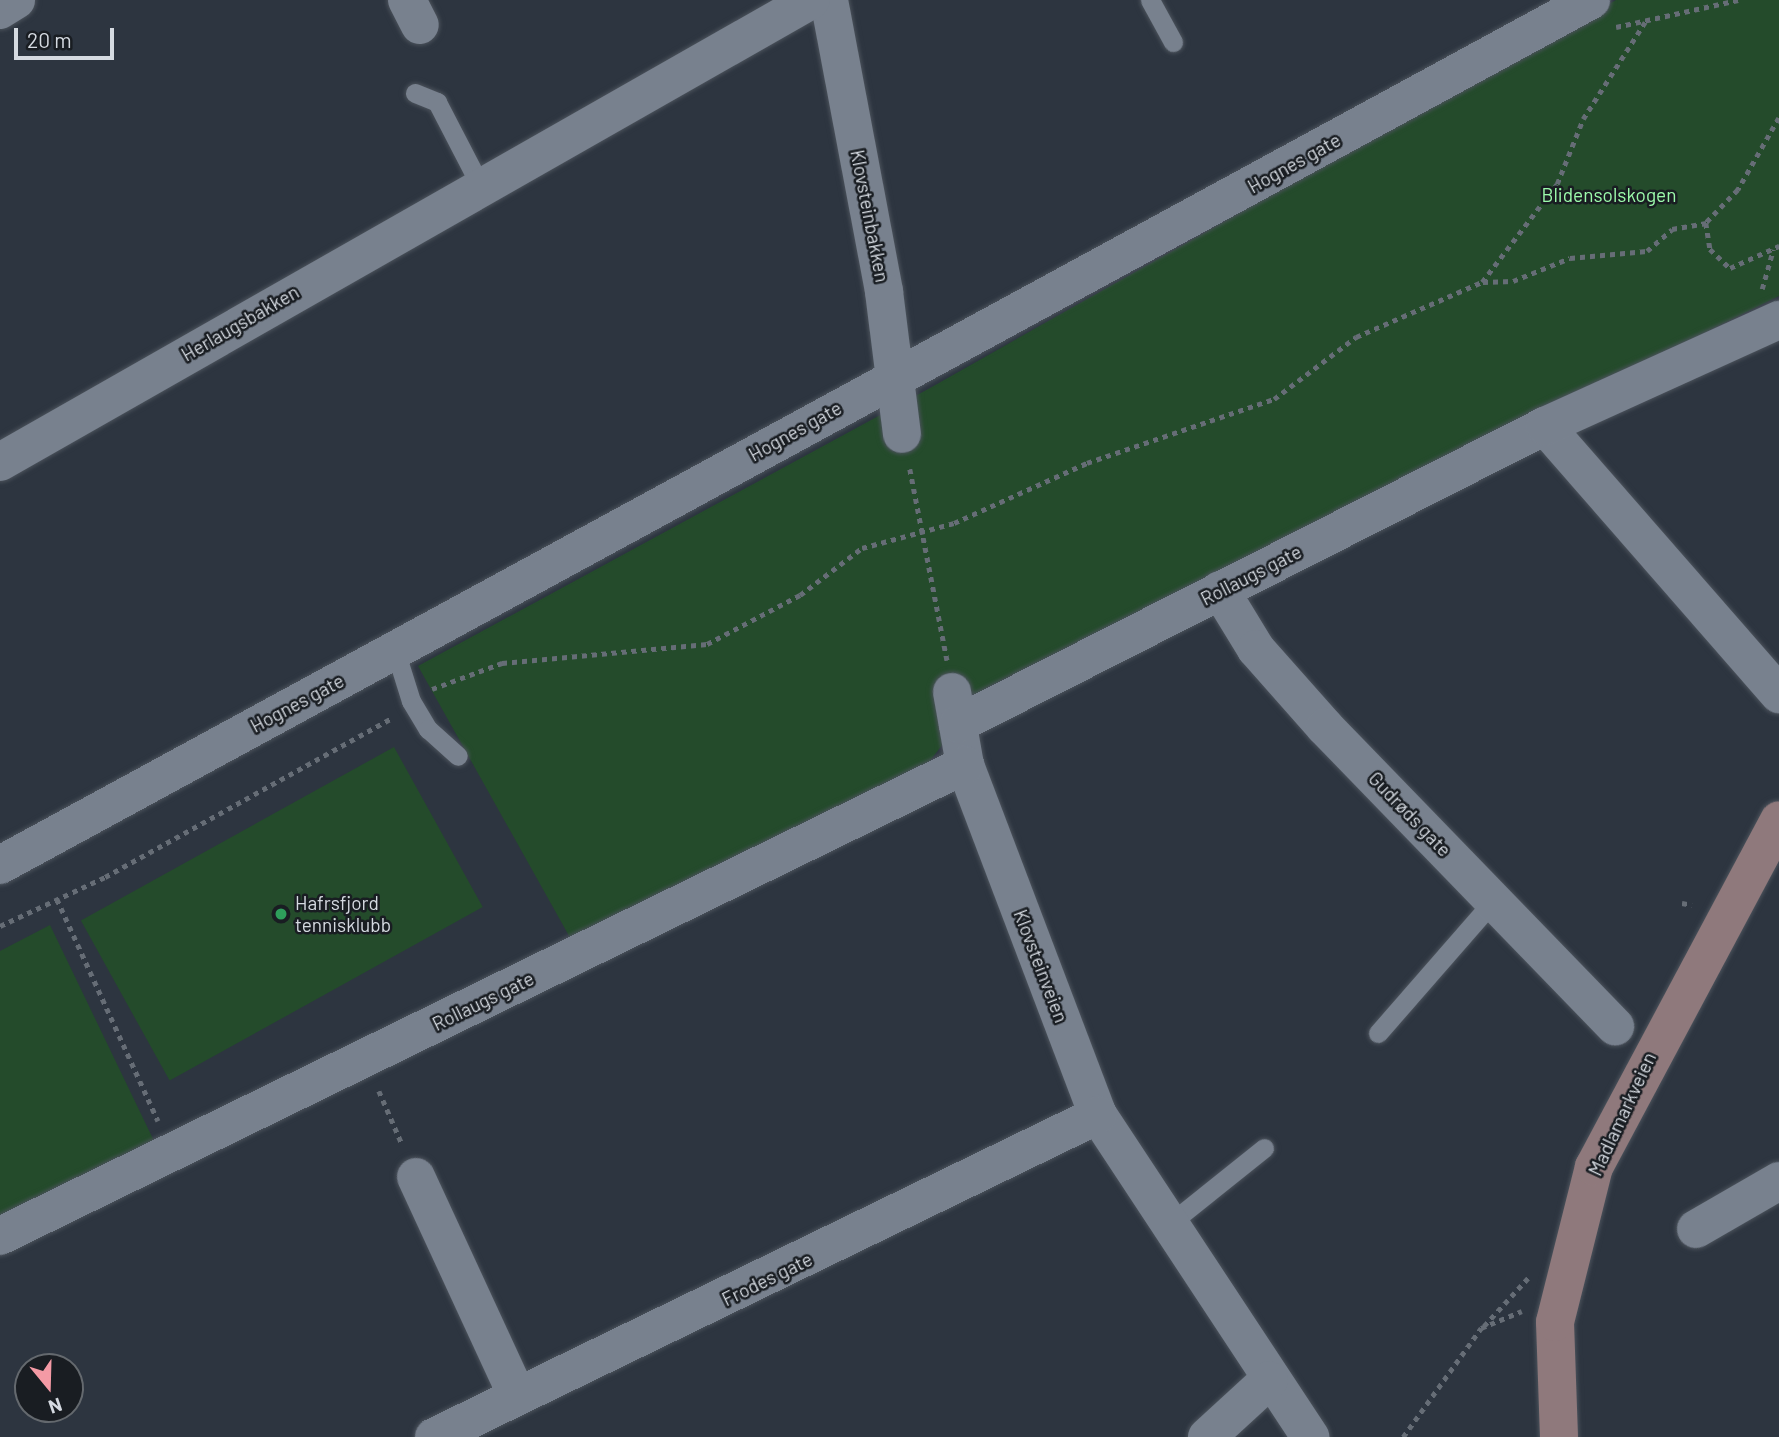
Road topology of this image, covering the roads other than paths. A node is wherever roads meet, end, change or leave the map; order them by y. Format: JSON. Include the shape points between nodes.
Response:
{"nodes":[{"id":1,"x":16,"y":0,"type":"edge"},
{"id":2,"x":811,"y":0,"type":"edge"},
{"id":3,"x":829,"y":0,"type":"edge"},
{"id":4,"x":1150,"y":0,"type":"edge"},
{"id":5,"x":0,"y":10,"type":"edge"},
{"id":6,"x":1598,"y":14,"type":"edge"},
{"id":7,"x":1173,"y":42,"type":"dead end"},
{"id":8,"x":415,"y":93,"type":"dead end"},
{"id":9,"x":480,"y":185,"type":"junction"},
{"id":10,"x":1779,"y":320,"type":"edge"},
{"id":11,"x":894,"y":377,"type":"junction"},
{"id":12,"x":1545,"y":426,"type":"junction"},
{"id":13,"x":902,"y":434,"type":"road end"},
{"id":14,"x":0,"y":462,"type":"edge"},
{"id":15,"x":1220,"y":590,"type":"junction"},
{"id":16,"x":395,"y":650,"type":"junction"},
{"id":17,"x":1779,"y":694,"type":"edge"},
{"id":18,"x":955,"y":708,"type":"joint"},
{"id":19,"x":458,"y":756,"type":"dead end"},
{"id":20,"x":965,"y":765,"type":"junction"},
{"id":21,"x":1779,"y":820,"type":"edge"},
{"id":22,"x":0,"y":865,"type":"edge"},
{"id":23,"x":1493,"y":901,"type":"junction"},
{"id":24,"x":1615,"y":1026,"type":"dead end"},
{"id":25,"x":1378,"y":1033,"type":"dead end"},
{"id":26,"x":1098,"y":1115,"type":"junction"},
{"id":27,"x":1264,"y":1149,"type":"dead end"},
{"id":28,"x":416,"y":1177,"type":"road end"},
{"id":29,"x":1779,"y":1181,"type":"edge"},
{"id":30,"x":1168,"y":1225,"type":"junction"},
{"id":31,"x":1696,"y":1229,"type":"dead end"},
{"id":32,"x":0,"y":1236,"type":"edge"},
{"id":33,"x":1269,"y":1380,"type":"junction"},
{"id":34,"x":517,"y":1396,"type":"junction"},
{"id":35,"x":434,"y":1437,"type":"edge"},
{"id":36,"x":1208,"y":1437,"type":"edge"},
{"id":37,"x":1311,"y":1437,"type":"edge"},
{"id":38,"x":1559,"y":1437,"type":"edge"}],
"edges":[{"from":1,"to":5,"type":"street"},
{"from":2,"to":9,"type":"street","name":"Herlaugsbakken"},
{"from":3,"to":11,"type":"street","name":"Klovsteinbakken","via":[[884,292]]},
{"from":4,"to":7,"type":"lane"},
{"from":6,"to":11,"type":"street","name":"Hognes gate"},
{"from":8,"to":9,"type":"lane","via":[[437,102]]},
{"from":9,"to":14,"type":"street","name":"Herlaugsbakken"},
{"from":10,"to":12,"type":"street","name":"Rollaugs gate"},
{"from":11,"to":13,"type":"street","name":"Klovsteinbakken"},
{"from":11,"to":16,"type":"street","name":"Hognes gate"},
{"from":12,"to":15,"type":"street","name":"Rollaugs gate"},
{"from":12,"to":17,"type":"street"},
{"from":15,"to":18,"type":"street","name":"Rollaugs gate"},
{"from":15,"to":23,"type":"street","name":"Gudrøds gate","via":[[1256,649]]},
{"from":16,"to":19,"type":"lane","via":[[411,701],[428,729]]},
{"from":16,"to":22,"type":"street","name":"Hognes gate"},
{"from":18,"to":20,"type":"street","name":"Klovsteinveien"},
{"from":20,"to":26,"type":"street","name":"Klovsteinveien"},
{"from":20,"to":32,"type":"street","name":"Rollaugs gate"},
{"from":21,"to":38,"type":"main road","name":"Madlamarkveien","via":[[1594,1167],[1555,1322]]},
{"from":23,"to":24,"type":"street","name":"Gudrøds gate"},
{"from":23,"to":25,"type":"lane"},
{"from":26,"to":30,"type":"street","name":"Klovsteinveien"},
{"from":26,"to":34,"type":"street","name":"Frodes gate"},
{"from":27,"to":30,"type":"lane"},
{"from":28,"to":34,"type":"street"},
{"from":29,"to":31,"type":"street"},
{"from":30,"to":33,"type":"street","name":"Klovsteinveien"},
{"from":33,"to":36,"type":"street"},
{"from":33,"to":37,"type":"street","name":"Klovsteinveien"},
{"from":34,"to":35,"type":"street","name":"Frodes gate"}]}
